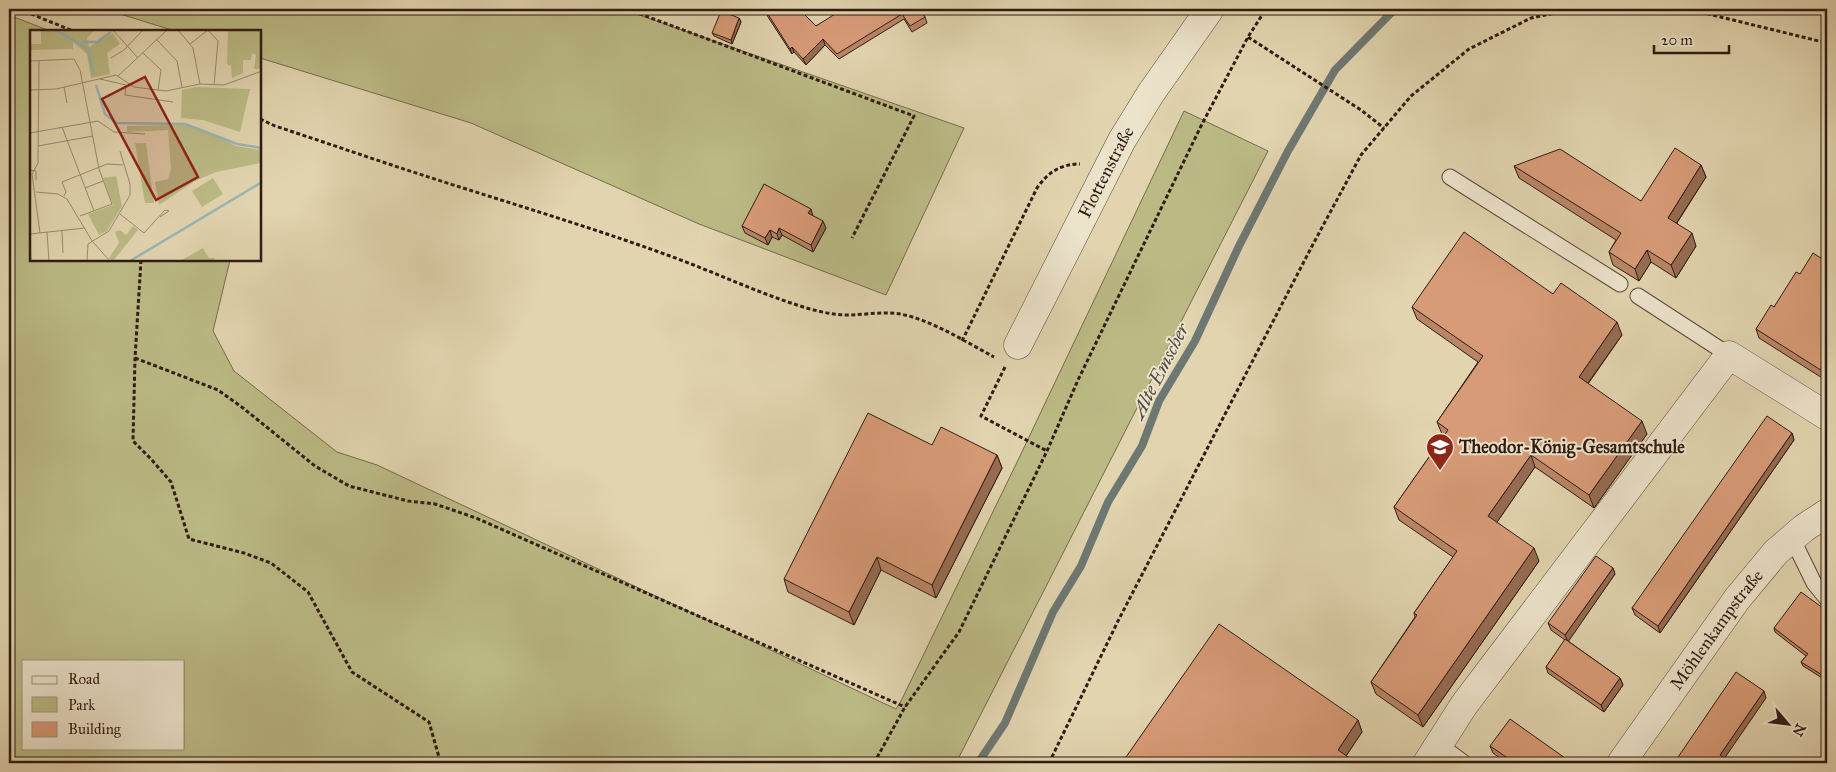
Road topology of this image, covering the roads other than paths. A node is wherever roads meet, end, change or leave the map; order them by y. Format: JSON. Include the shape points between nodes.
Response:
{"nodes":[{"id":1,"x":1210,"y":9,"type":"edge"},
{"id":2,"x":1450,"y":176,"type":"dead end"},
{"id":3,"x":1620,"y":284,"type":"dead end"},
{"id":4,"x":1638,"y":296,"type":"dead end"},
{"id":5,"x":1729,"y":355,"type":"junction"},
{"id":6,"x":1008,"y":356,"type":"road end"},
{"id":7,"x":1827,"y":416,"type":"edge"},
{"id":8,"x":1827,"y":513,"type":"edge"},
{"id":9,"x":1792,"y":538,"type":"junction"},
{"id":10,"x":1827,"y":599,"type":"edge"},
{"id":11,"x":1434,"y":754,"type":"edge"},
{"id":12,"x":1464,"y":763,"type":"edge"},
{"id":13,"x":1621,"y":763,"type":"edge"}],
"edges":[{"from":1,"to":6,"type":"street","name":"Flottenstraße","via":[[1151,93]]},
{"from":2,"to":3,"type":"lane"},
{"from":4,"to":5,"type":"lane"},
{"from":5,"to":7,"type":"street"},
{"from":5,"to":11,"type":"street","via":[[1464,705]]},
{"from":8,"to":9,"type":"street","name":"Möhlenkampstraße"},
{"from":9,"to":10,"type":"lane","via":[[1814,583]]},
{"from":9,"to":13,"type":"street","name":"Möhlenkampstraße","via":[[1776,552],[1737,599]]},
{"from":11,"to":12,"type":"lane"}]}
